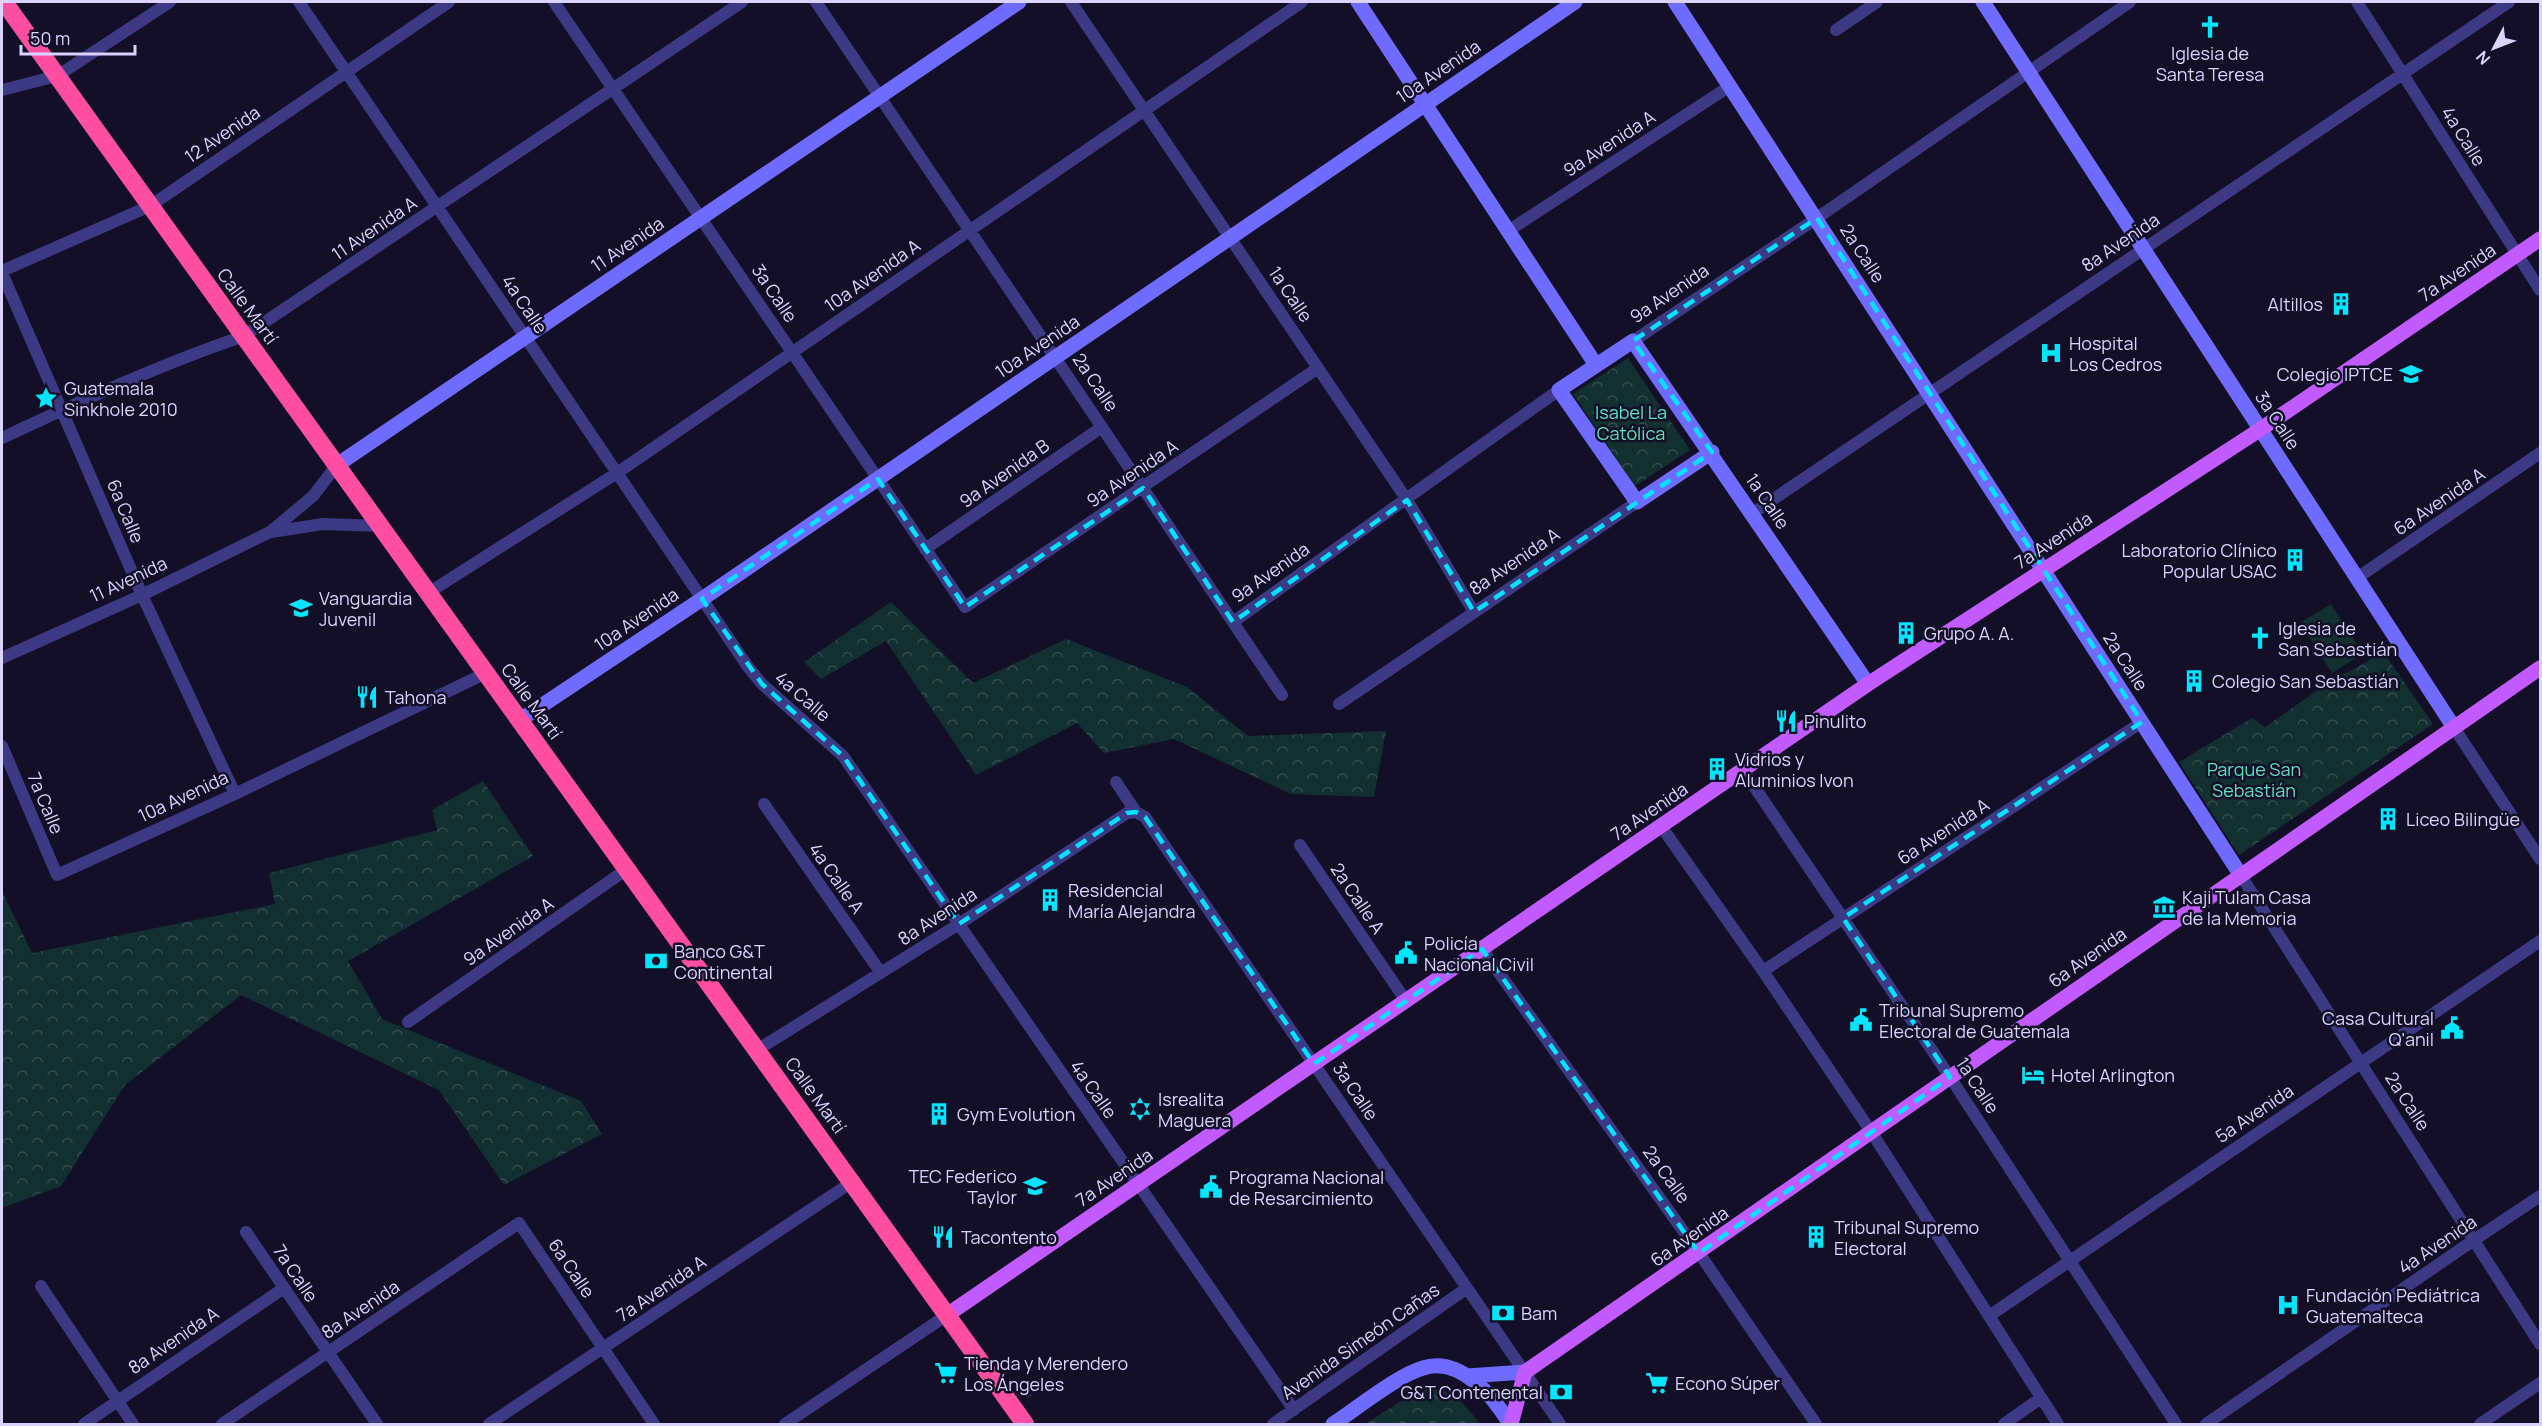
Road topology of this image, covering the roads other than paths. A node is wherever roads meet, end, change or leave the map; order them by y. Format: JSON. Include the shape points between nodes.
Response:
{"nodes":[{"id":1,"x":4,"y":2,"type":"edge"},
{"id":2,"x":170,"y":2,"type":"edge"},
{"id":3,"x":299,"y":2,"type":"edge"},
{"id":4,"x":449,"y":2,"type":"edge"},
{"id":5,"x":554,"y":2,"type":"edge"},
{"id":6,"x":742,"y":2,"type":"edge"},
{"id":7,"x":816,"y":2,"type":"edge"},
{"id":8,"x":1019,"y":2,"type":"edge"},
{"id":9,"x":1071,"y":2,"type":"edge"},
{"id":10,"x":1302,"y":2,"type":"edge"},
{"id":11,"x":1358,"y":2,"type":"edge"},
{"id":12,"x":1575,"y":2,"type":"edge"},
{"id":13,"x":1676,"y":2,"type":"edge"},
{"id":14,"x":1877,"y":2,"type":"edge"},
{"id":15,"x":1983,"y":2,"type":"edge"},
{"id":16,"x":2130,"y":2,"type":"edge"},
{"id":17,"x":2357,"y":2,"type":"edge"},
{"id":18,"x":2509,"y":2,"type":"edge"},
{"id":19,"x":1836,"y":30,"type":"dead end"},
{"id":20,"x":346,"y":72,"type":"junction"},
{"id":21,"x":2029,"y":72,"type":"junction"},
{"id":22,"x":2402,"y":73,"type":"junction"},
{"id":23,"x":57,"y":76,"type":"junction"},
{"id":24,"x":1730,"y":86,"type":"junction"},
{"id":25,"x":613,"y":88,"type":"junction"},
{"id":26,"x":2,"y":90,"type":"edge"},
{"id":27,"x":880,"y":96,"type":"junction"},
{"id":28,"x":1426,"y":102,"type":"junction"},
{"id":29,"x":1144,"y":110,"type":"junction"},
{"id":30,"x":150,"y":206,"type":"junction"},
{"id":31,"x":437,"y":207,"type":"junction"},
{"id":32,"x":700,"y":218,"type":"junction"},
{"id":33,"x":1817,"y":218,"type":"junction"},
{"id":34,"x":970,"y":230,"type":"junction"},
{"id":35,"x":1508,"y":231,"type":"junction"},
{"id":36,"x":1230,"y":238,"type":"junction"},
{"id":37,"x":2541,"y":239,"type":"edge"},
{"id":38,"x":2144,"y":248,"type":"junction"},
{"id":39,"x":2518,"y":255,"type":"junction"},
{"id":40,"x":2,"y":272,"type":"edge"},
{"id":41,"x":2541,"y":290,"type":"edge"},
{"id":42,"x":244,"y":336,"type":"junction"},
{"id":43,"x":525,"y":337,"type":"junction"},
{"id":44,"x":1633,"y":341,"type":"junction"},
{"id":45,"x":792,"y":352,"type":"junction"},
{"id":46,"x":1055,"y":357,"type":"junction"},
{"id":47,"x":1596,"y":365,"type":"junction"},
{"id":48,"x":1318,"y":368,"type":"junction"},
{"id":49,"x":1559,"y":390,"type":"junction"},
{"id":50,"x":1930,"y":393,"type":"junction"},
{"id":51,"x":63,"y":410,"type":"junction"},
{"id":52,"x":1102,"y":427,"type":"junction"},
{"id":53,"x":2260,"y":429,"type":"junction"},
{"id":54,"x":2,"y":438,"type":"edge"},
{"id":55,"x":1712,"y":452,"type":"junction"},
{"id":56,"x":2541,"y":453,"type":"edge"},
{"id":57,"x":337,"y":465,"type":"junction"},
{"id":58,"x":617,"y":473,"type":"junction"},
{"id":59,"x":878,"y":479,"type":"junction"},
{"id":60,"x":1143,"y":488,"type":"junction"},
{"id":61,"x":1407,"y":500,"type":"junction"},
{"id":62,"x":1638,"y":502,"type":"junction"},
{"id":63,"x":1752,"y":513,"type":"junction"},
{"id":64,"x":381,"y":526,"type":"junction"},
{"id":65,"x":270,"y":532,"type":"junction"},
{"id":66,"x":925,"y":549,"type":"junction"},
{"id":67,"x":2044,"y":569,"type":"junction"},
{"id":68,"x":2357,"y":578,"type":"junction"},
{"id":69,"x":428,"y":592,"type":"junction"},
{"id":70,"x":142,"y":595,"type":"junction"},
{"id":71,"x":702,"y":599,"type":"junction"},
{"id":72,"x":964,"y":607,"type":"joint"},
{"id":73,"x":1474,"y":612,"type":"junction"},
{"id":74,"x":1233,"y":622,"type":"junction"},
{"id":75,"x":2,"y":658,"type":"edge"},
{"id":76,"x":2541,"y":668,"type":"edge"},
{"id":77,"x":486,"y":673,"type":"junction"},
{"id":78,"x":1868,"y":684,"type":"junction"},
{"id":79,"x":1282,"y":695,"type":"dead end"},
{"id":80,"x":1339,"y":704,"type":"dead end"},
{"id":81,"x":520,"y":720,"type":"junction"},
{"id":82,"x":2142,"y":722,"type":"junction"},
{"id":83,"x":2453,"y":726,"type":"junction"},
{"id":84,"x":2,"y":746,"type":"edge"},
{"id":85,"x":1743,"y":770,"type":"junction"},
{"id":86,"x":1116,"y":782,"type":"dead end"},
{"id":87,"x":235,"y":794,"type":"junction"},
{"id":88,"x":764,"y":804,"type":"dead end"},
{"id":89,"x":1136,"y":812,"type":"junction"},
{"id":90,"x":1661,"y":826,"type":"junction"},
{"id":91,"x":1300,"y":845,"type":"dead end"},
{"id":92,"x":2541,"y":859,"type":"edge"},
{"id":93,"x":627,"y":869,"type":"junction"},
{"id":94,"x":2240,"y":874,"type":"junction"},
{"id":95,"x":57,"y":875,"type":"joint"},
{"id":96,"x":1844,"y":918,"type":"junction"},
{"id":97,"x":959,"y":924,"type":"junction"},
{"id":98,"x":2541,"y":941,"type":"edge"},
{"id":99,"x":1482,"y":949,"type":"junction"},
{"id":100,"x":1763,"y":971,"type":"junction"},
{"id":101,"x":881,"y":973,"type":"junction"},
{"id":102,"x":1406,"y":1001,"type":"junction"},
{"id":103,"x":408,"y":1022,"type":"dead end"},
{"id":104,"x":757,"y":1050,"type":"junction"},
{"id":105,"x":2360,"y":1062,"type":"junction"},
{"id":106,"x":1314,"y":1064,"type":"junction"},
{"id":107,"x":1950,"y":1077,"type":"junction"},
{"id":108,"x":1872,"y":1133,"type":"junction"},
{"id":109,"x":852,"y":1182,"type":"junction"},
{"id":110,"x":1138,"y":1184,"type":"junction"},
{"id":111,"x":2541,"y":1196,"type":"edge"},
{"id":112,"x":519,"y":1223,"type":"joint"},
{"id":113,"x":246,"y":1232,"type":"dead end"},
{"id":114,"x":2474,"y":1240,"type":"junction"},
{"id":115,"x":1699,"y":1253,"type":"junction"},
{"id":116,"x":2069,"y":1261,"type":"junction"},
{"id":117,"x":41,"y":1286,"type":"dead end"},
{"id":118,"x":284,"y":1288,"type":"junction"},
{"id":119,"x":1467,"y":1288,"type":"junction"},
{"id":120,"x":947,"y":1316,"type":"junction"},
{"id":121,"x":1989,"y":1316,"type":"junction"},
{"id":122,"x":2541,"y":1344,"type":"edge"},
{"id":123,"x":604,"y":1348,"type":"junction"},
{"id":124,"x":328,"y":1352,"type":"junction"},
{"id":125,"x":1525,"y":1372,"type":"junction"},
{"id":126,"x":1467,"y":1377,"type":"junction"},
{"id":127,"x":2541,"y":1383,"type":"edge"},
{"id":128,"x":2041,"y":1398,"type":"junction"},
{"id":129,"x":117,"y":1401,"type":"junction"},
{"id":130,"x":1294,"y":1410,"type":"junction"},
{"id":131,"x":84,"y":1425,"type":"edge"},
{"id":132,"x":133,"y":1425,"type":"edge"},
{"id":133,"x":222,"y":1425,"type":"edge"},
{"id":134,"x":377,"y":1425,"type":"edge"},
{"id":135,"x":489,"y":1425,"type":"edge"},
{"id":136,"x":654,"y":1425,"type":"edge"},
{"id":137,"x":785,"y":1425,"type":"edge"},
{"id":138,"x":1025,"y":1425,"type":"edge"},
{"id":139,"x":1273,"y":1425,"type":"edge"},
{"id":140,"x":1333,"y":1425,"type":"edge"},
{"id":141,"x":1510,"y":1425,"type":"edge"},
{"id":142,"x":1560,"y":1425,"type":"edge"},
{"id":143,"x":1816,"y":1425,"type":"edge"},
{"id":144,"x":2004,"y":1425,"type":"edge"},
{"id":145,"x":2058,"y":1425,"type":"edge"},
{"id":146,"x":2176,"y":1425,"type":"edge"},
{"id":147,"x":2206,"y":1425,"type":"edge"},
{"id":148,"x":2480,"y":1425,"type":"edge"}],
"edges":[{"from":1,"to":23,"type":"highway","name":"Calle Martí"},
{"from":2,"to":23,"type":"street"},
{"from":3,"to":20,"type":"street","name":"4a Calle"},
{"from":4,"to":20,"type":"street","name":"12 Avenida"},
{"from":5,"to":25,"type":"street","name":"3a Calle"},
{"from":6,"to":25,"type":"street","name":"11 Avenida A"},
{"from":7,"to":27,"type":"street","name":"2a Calle"},
{"from":8,"to":27,"type":"main road","name":"11 Avenida"},
{"from":9,"to":29,"type":"street","name":"1a Calle"},
{"from":10,"to":29,"type":"street","name":"10a Avenida A"},
{"from":11,"to":28,"type":"main road"},
{"from":12,"to":28,"type":"main road","name":"10a Avenida"},
{"from":13,"to":24,"type":"main road","name":"2a Calle"},
{"from":14,"to":19,"type":"street"},
{"from":15,"to":21,"type":"main road","name":"3a Calle"},
{"from":16,"to":21,"type":"street","name":"9a Avenida"},
{"from":17,"to":22,"type":"street","name":"4a Calle"},
{"from":18,"to":22,"type":"street","name":"8a Avenida"},
{"from":20,"to":30,"type":"street","name":"12 Avenida"},
{"from":20,"to":31,"type":"street","name":"4a Calle"},
{"from":21,"to":33,"type":"street","name":"9a Avenida"},
{"from":21,"to":38,"type":"main road","name":"3a Calle"},
{"from":22,"to":38,"type":"street","name":"8a Avenida"},
{"from":22,"to":39,"type":"street","name":"4a Calle"},
{"from":23,"to":26,"type":"street"},
{"from":23,"to":30,"type":"highway","name":"Calle Martí"},
{"from":24,"to":33,"type":"main road","name":"2a Calle"},
{"from":24,"to":35,"type":"street","name":"9a Avenida A"},
{"from":25,"to":31,"type":"street","name":"11 Avenida A"},
{"from":25,"to":32,"type":"street","name":"3a Calle"},
{"from":27,"to":32,"type":"main road","name":"11 Avenida"},
{"from":27,"to":34,"type":"street","name":"2a Calle"},
{"from":28,"to":35,"type":"main road"},
{"from":28,"to":36,"type":"main road","name":"10a Avenida"},
{"from":29,"to":34,"type":"street","name":"10a Avenida A"},
{"from":29,"to":36,"type":"street","name":"1a Calle"},
{"from":30,"to":40,"type":"street","name":"12 Avenida"},
{"from":30,"to":42,"type":"highway","name":"Calle Martí"},
{"from":31,"to":42,"type":"street","name":"11 Avenida A"},
{"from":31,"to":43,"type":"street","name":"4a Calle"},
{"from":32,"to":43,"type":"main road","name":"11 Avenida"},
{"from":32,"to":45,"type":"street","name":"3a Calle"},
{"from":33,"to":44,"type":"street","name":"9a Avenida"},
{"from":33,"to":50,"type":"main road","name":"2a Calle"},
{"from":34,"to":45,"type":"street","name":"10a Avenida A"},
{"from":34,"to":46,"type":"street","name":"2a Calle"},
{"from":35,"to":47,"type":"main road"},
{"from":36,"to":46,"type":"main road","name":"10a Avenida"},
{"from":36,"to":48,"type":"street","name":"1a Calle"},
{"from":37,"to":39,"type":"main road","name":"7a Avenida"},
{"from":38,"to":50,"type":"street","name":"8a Avenida"},
{"from":38,"to":53,"type":"main road","name":"3a Calle"},
{"from":39,"to":41,"type":"street","name":"4a Calle"},
{"from":39,"to":53,"type":"main road","name":"7a Avenida"},
{"from":40,"to":51,"type":"street","name":"6a Calle"},
{"from":42,"to":51,"type":"street","name":"11 Avenida A"},
{"from":42,"to":57,"type":"highway","name":"Calle Martí"},
{"from":43,"to":57,"type":"main road","name":"11 Avenida"},
{"from":43,"to":58,"type":"street","name":"4a Calle"},
{"from":44,"to":47,"type":"main road","name":"9a Avenida"},
{"from":44,"to":55,"type":"main road","name":"1a Calle"},
{"from":45,"to":58,"type":"street","name":"10a Avenida A"},
{"from":45,"to":59,"type":"street","name":"3a Calle"},
{"from":46,"to":52,"type":"street","name":"2a Calle"},
{"from":46,"to":59,"type":"main road","name":"10a Avenida"},
{"from":47,"to":49,"type":"main road","name":"9a Avenida"},
{"from":48,"to":60,"type":"street","name":"9a Avenida A"},
{"from":48,"to":61,"type":"street","name":"1a Calle"},
{"from":49,"to":61,"type":"street","name":"9a Avenida"},
{"from":49,"to":62,"type":"main road"},
{"from":50,"to":63,"type":"street","name":"8a Avenida"},
{"from":50,"to":67,"type":"main road","name":"2a Calle"},
{"from":51,"to":54,"type":"street","name":"11 Avenida A"},
{"from":51,"to":70,"type":"street","name":"6a Calle"},
{"from":52,"to":60,"type":"street","name":"2a Calle"},
{"from":52,"to":66,"type":"street","name":"9a Avenida B"},
{"from":53,"to":67,"type":"main road","name":"7a Avenida"},
{"from":53,"to":68,"type":"main road","name":"3a Calle"},
{"from":55,"to":62,"type":"main road","name":"8a Avenida A"},
{"from":55,"to":63,"type":"main road","name":"1a Calle"},
{"from":56,"to":68,"type":"street","name":"6a Avenida A"},
{"from":57,"to":64,"type":"highway","name":"Calle Martí"},
{"from":57,"to":65,"type":"street","name":"11 Avenida","via":[[313,496]]},
{"from":58,"to":69,"type":"street","name":"10a Avenida A"},
{"from":58,"to":71,"type":"street","name":"4a Calle"},
{"from":59,"to":66,"type":"street","name":"3a Calle"},
{"from":59,"to":71,"type":"main road","name":"10a Avenida"},
{"from":60,"to":72,"type":"street","name":"9a Avenida A"},
{"from":60,"to":74,"type":"street","name":"2a Calle"},
{"from":61,"to":73,"type":"street","name":"1a Calle"},
{"from":61,"to":74,"type":"street","name":"9a Avenida"},
{"from":62,"to":73,"type":"street","name":"8a Avenida A"},
{"from":63,"to":78,"type":"main road","name":"1a Calle"},
{"from":64,"to":65,"type":"street","name":"11 Avenida","via":[[333,524]]},
{"from":64,"to":69,"type":"highway","name":"Calle Martí"},
{"from":65,"to":70,"type":"street","name":"11 Avenida"},
{"from":66,"to":72,"type":"street","name":"3a Calle"},
{"from":67,"to":78,"type":"main road","name":"7a Avenida"},
{"from":67,"to":82,"type":"main road","name":"2a Calle"},
{"from":68,"to":83,"type":"main road","name":"3a Calle"},
{"from":69,"to":77,"type":"highway","name":"Calle Martí"},
{"from":70,"to":75,"type":"street","name":"11 Avenida"},
{"from":70,"to":87,"type":"street","name":"6a Calle"},
{"from":71,"to":81,"type":"main road","name":"10a Avenida"},
{"from":71,"to":97,"type":"street","name":"4a Calle","via":[[762,684],[843,756]]},
{"from":73,"to":80,"type":"street","name":"8a Avenida A"},
{"from":74,"to":79,"type":"street","name":"2a Calle"},
{"from":76,"to":83,"type":"main road","name":"6a Avenida"},
{"from":77,"to":81,"type":"highway","name":"Calle Martí"},
{"from":77,"to":87,"type":"street","name":"10a Avenida"},
{"from":78,"to":85,"type":"main road","name":"7a Avenida"},
{"from":81,"to":93,"type":"highway","name":"Calle Martí"},
{"from":82,"to":94,"type":"main road","name":"2a Calle"},
{"from":82,"to":96,"type":"street","name":"6a Avenida A"},
{"from":83,"to":92,"type":"street","name":"3a Calle"},
{"from":83,"to":94,"type":"main road","name":"6a Avenida"},
{"from":84,"to":95,"type":"street","name":"7a Calle"},
{"from":85,"to":90,"type":"main road","name":"7a Avenida"},
{"from":85,"to":96,"type":"street","name":"1a Calle"},
{"from":86,"to":89,"type":"street","name":"3a Calle"},
{"from":87,"to":95,"type":"street","name":"10a Avenida"},
{"from":88,"to":101,"type":"street","name":"4a Calle A"},
{"from":89,"to":97,"type":"street","name":"8a Avenida","via":[[1126,813]]},
{"from":89,"to":106,"type":"street","name":"3a Calle","via":[[1144,817]]},
{"from":90,"to":99,"type":"main road","name":"7a Avenida"},
{"from":90,"to":100,"type":"street"},
{"from":91,"to":102,"type":"street","name":"2a Calle A"},
{"from":93,"to":103,"type":"street","name":"9a Avenida A"},
{"from":93,"to":104,"type":"highway","name":"Calle Martí"},
{"from":94,"to":105,"type":"street","name":"2a Calle"},
{"from":94,"to":107,"type":"main road","name":"6a Avenida"},
{"from":96,"to":100,"type":"street","name":"6a Avenida A"},
{"from":96,"to":107,"type":"street","name":"1a Calle"},
{"from":97,"to":101,"type":"street","name":"8a Avenida"},
{"from":97,"to":110,"type":"street","name":"4a Calle"},
{"from":98,"to":105,"type":"street","name":"5a Avenida"},
{"from":99,"to":102,"type":"main road","name":"7a Avenida"},
{"from":99,"to":115,"type":"street","name":"2a Calle"},
{"from":100,"to":108,"type":"street"},
{"from":101,"to":104,"type":"street","name":"8a Avenida"},
{"from":102,"to":106,"type":"main road","name":"7a Avenida"},
{"from":104,"to":109,"type":"highway","name":"Calle Martí"},
{"from":105,"to":114,"type":"street","name":"2a Calle"},
{"from":105,"to":116,"type":"street","name":"5a Avenida"},
{"from":106,"to":110,"type":"main road","name":"7a Avenida"},
{"from":106,"to":119,"type":"street","name":"3a Calle"},
{"from":107,"to":108,"type":"main road","name":"6a Avenida"},
{"from":107,"to":116,"type":"street","name":"1a Calle"},
{"from":108,"to":115,"type":"main road","name":"6a Avenida"},
{"from":108,"to":121,"type":"street"},
{"from":109,"to":120,"type":"highway","name":"Calle Martí"},
{"from":109,"to":123,"type":"street","name":"7a Avenida A"},
{"from":110,"to":120,"type":"main road","name":"7a Avenida"},
{"from":110,"to":130,"type":"street","name":"4a Calle"},
{"from":111,"to":114,"type":"street","name":"4a Avenida"},
{"from":112,"to":123,"type":"street","name":"6a Calle"},
{"from":112,"to":124,"type":"street","name":"8a Avenida"},
{"from":113,"to":118,"type":"street","name":"7a Calle"},
{"from":114,"to":122,"type":"street","name":"2a Calle"},
{"from":114,"to":147,"type":"street","name":"4a Avenida"},
{"from":115,"to":125,"type":"main road","name":"6a Avenida"},
{"from":115,"to":143,"type":"street","name":"2a Calle"},
{"from":116,"to":121,"type":"street","name":"5a Avenida"},
{"from":116,"to":146,"type":"street","name":"1a Calle"},
{"from":117,"to":129,"type":"street"},
{"from":118,"to":124,"type":"street","name":"7a Calle"},
{"from":118,"to":129,"type":"street","name":"8a Avenida A"},
{"from":119,"to":125,"type":"street","name":"3a Calle"},
{"from":119,"to":130,"type":"street","name":"Avenida Simeón Cañas"},
{"from":120,"to":137,"type":"street","name":"7a Avenida"},
{"from":120,"to":138,"type":"highway","name":"Calle Martí"},
{"from":121,"to":128,"type":"street"},
{"from":123,"to":135,"type":"street","name":"7a Avenida A"},
{"from":123,"to":136,"type":"street","name":"6a Calle"},
{"from":124,"to":133,"type":"street","name":"8a Avenida"},
{"from":124,"to":134,"type":"street","name":"7a Calle"},
{"from":125,"to":126,"type":"main road"},
{"from":125,"to":141,"type":"main road"},
{"from":125,"to":142,"type":"street","name":"3a Calle"},
{"from":126,"to":140,"type":"main road","via":[[1450,1369],[1425,1367]]},
{"from":126,"to":141,"type":"main road","via":[[1490,1396]]},
{"from":127,"to":148,"type":"street"},
{"from":128,"to":144,"type":"street"},
{"from":128,"to":145,"type":"street"},
{"from":129,"to":131,"type":"street","name":"8a Avenida A"},
{"from":129,"to":132,"type":"street"},
{"from":130,"to":139,"type":"street","name":"Avenida Simeón Cañas"}]}
